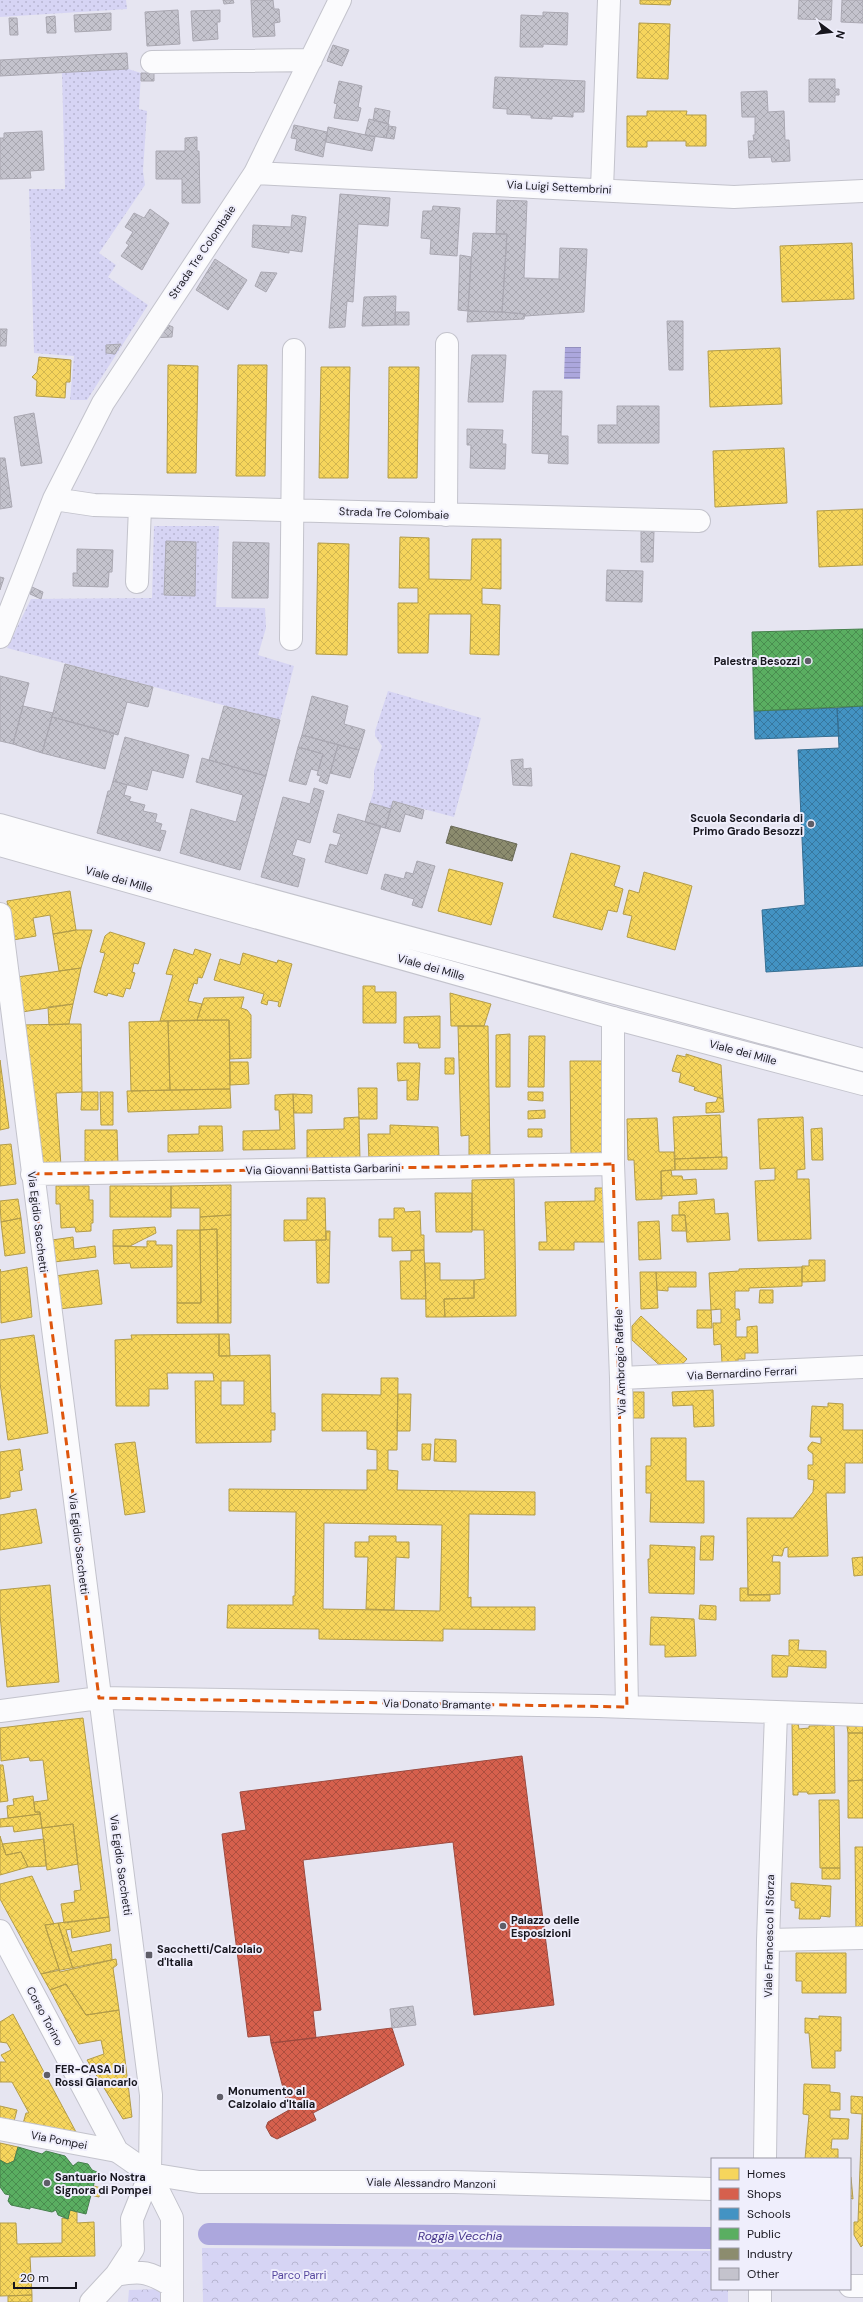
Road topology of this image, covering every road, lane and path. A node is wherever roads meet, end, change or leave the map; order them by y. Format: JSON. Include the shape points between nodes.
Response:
{"nodes":[{"id":1,"x":340,"y":0,"type":"edge"},
{"id":2,"x":609,"y":0,"type":"edge"},
{"id":3,"x":311,"y":60,"type":"junction"},
{"id":4,"x":152,"y":62,"type":"dead end"},
{"id":5,"x":255,"y":173,"type":"junction"},
{"id":6,"x":602,"y":189,"type":"junction"},
{"id":7,"x":863,"y":191,"type":"edge"},
{"id":8,"x":447,"y":344,"type":"dead end"},
{"id":9,"x":294,"y":350,"type":"dead end"},
{"id":10,"x":54,"y":499,"type":"junction"},
{"id":11,"x":140,"y":507,"type":"junction"},
{"id":12,"x":292,"y":511,"type":"junction"},
{"id":13,"x":446,"y":515,"type":"junction"},
{"id":14,"x":699,"y":521,"type":"dead end"},
{"id":15,"x":137,"y":582,"type":"dead end"},
{"id":16,"x":0,"y":637,"type":"edge"},
{"id":17,"x":291,"y":639,"type":"dead end"},
{"id":18,"x":0,"y":825,"type":"edge"},
{"id":19,"x":0,"y":845,"type":"edge"},
{"id":20,"x":0,"y":914,"type":"edge"},
{"id":21,"x":613,"y":1018,"type":"junction"},
{"id":22,"x":863,"y":1060,"type":"edge"},
{"id":23,"x":863,"y":1084,"type":"edge"},
{"id":24,"x":613,"y":1164,"type":"junction"},
{"id":25,"x":32,"y":1174,"type":"junction"},
{"id":26,"x":863,"y":1367,"type":"edge"},
{"id":27,"x":620,"y":1378,"type":"junction"},
{"id":28,"x":99,"y":1698,"type":"junction"},
{"id":29,"x":627,"y":1707,"type":"junction"},
{"id":30,"x":0,"y":1711,"type":"edge"},
{"id":31,"x":776,"y":1713,"type":"junction"},
{"id":32,"x":863,"y":1715,"type":"edge"},
{"id":33,"x":0,"y":1931,"type":"edge"},
{"id":34,"x":863,"y":1938,"type":"edge"},
{"id":35,"x":768,"y":1940,"type":"junction"},
{"id":36,"x":0,"y":2129,"type":"edge"},
{"id":37,"x":117,"y":2151,"type":"junction"},
{"id":38,"x":766,"y":2158,"type":"edge"},
{"id":39,"x":150,"y":2174,"type":"junction"},
{"id":40,"x":711,"y":2189,"type":"edge"},
{"id":41,"x":116,"y":2275,"type":"junction"},
{"id":42,"x":851,"y":2286,"type":"edge"},
{"id":43,"x":863,"y":2286,"type":"edge"},
{"id":44,"x":760,"y":2290,"type":"edge"},
{"id":45,"x":172,"y":2294,"type":"edge"},
{"id":46,"x":91,"y":2302,"type":"edge"},
{"id":47,"x":760,"y":2302,"type":"edge"}],
"edges":[{"from":1,"to":3,"type":"street","name":"Strada Tre Colombaie"},
{"from":2,"to":6,"type":"street"},
{"from":3,"to":4,"type":"street"},
{"from":3,"to":5,"type":"street","name":"Strada Tre Colombaie"},
{"from":5,"to":6,"type":"street","name":"Via Luigi Settembrini"},
{"from":5,"to":10,"type":"street","name":"Strada Tre Colombaie","via":[[103,403]]},
{"from":6,"to":7,"type":"street","name":"Via Luigi Settembrini","via":[[734,197]]},
{"from":8,"to":13,"type":"street"},
{"from":9,"to":12,"type":"street"},
{"from":10,"to":11,"type":"street","name":"Strada Tre Colombaie","via":[[94,505]]},
{"from":10,"to":16,"type":"street","name":"Strada Tre Colombaie"},
{"from":11,"to":12,"type":"street","name":"Strada Tre Colombaie"},
{"from":11,"to":15,"type":"street"},
{"from":12,"to":13,"type":"street","name":"Strada Tre Colombaie"},
{"from":12,"to":17,"type":"street"},
{"from":13,"to":14,"type":"street","name":"Strada Tre Colombaie"},
{"from":18,"to":22,"type":"street","name":"Viale dei Mille","via":[[247,895]]},
{"from":19,"to":21,"type":"street","name":"Viale dei Mille"},
{"from":20,"to":25,"type":"street","name":"Via Egidio Sacchetti"},
{"from":21,"to":23,"type":"street","name":"Viale dei Mille"},
{"from":21,"to":24,"type":"street","name":"Via Ambrogio Raffele"},
{"from":24,"to":25,"type":"street","name":"Via Giovanni Battista Garbarini"},
{"from":24,"to":27,"type":"street","name":"Via Ambrogio Raffele"},
{"from":25,"to":28,"type":"street","name":"Via Egidio Sacchetti"},
{"from":26,"to":27,"type":"street","name":"Via Bernardino Ferrari"},
{"from":27,"to":29,"type":"street","name":"Via Ambrogio Raffele"},
{"from":28,"to":29,"type":"street","name":"Via Donato Bramante"},
{"from":28,"to":30,"type":"street","name":"Via Donato Bramante"},
{"from":28,"to":39,"type":"street","name":"Via Egidio Sacchetti","via":[[151,2095]]},
{"from":29,"to":31,"type":"street","name":"Via Donato Bramante"},
{"from":31,"to":32,"type":"street","name":"Via Donato Bramante"},
{"from":31,"to":35,"type":"street","name":"Viale Francesco II Sforza"},
{"from":33,"to":37,"type":"street","name":"Corso Torino"},
{"from":34,"to":35,"type":"street"},
{"from":35,"to":38,"type":"street","name":"Viale Francesco II Sforza"},
{"from":36,"to":37,"type":"street","name":"Via Pompei"},
{"from":37,"to":39,"type":"street","name":"Corso Torino"},
{"from":39,"to":40,"type":"street","name":"Viale Alessandro Manzoni","via":[[199,2182],[454,2182]]},
{"from":39,"to":41,"type":"street","via":[[132,2219],[133,2249]]},
{"from":39,"to":45,"type":"street","via":[[172,2218]]},
{"from":41,"to":45,"type":"street","via":[[135,2271],[151,2273]]},
{"from":41,"to":46,"type":"street"},
{"from":42,"to":43,"type":"street"},
{"from":44,"to":47,"type":"street"}]}
